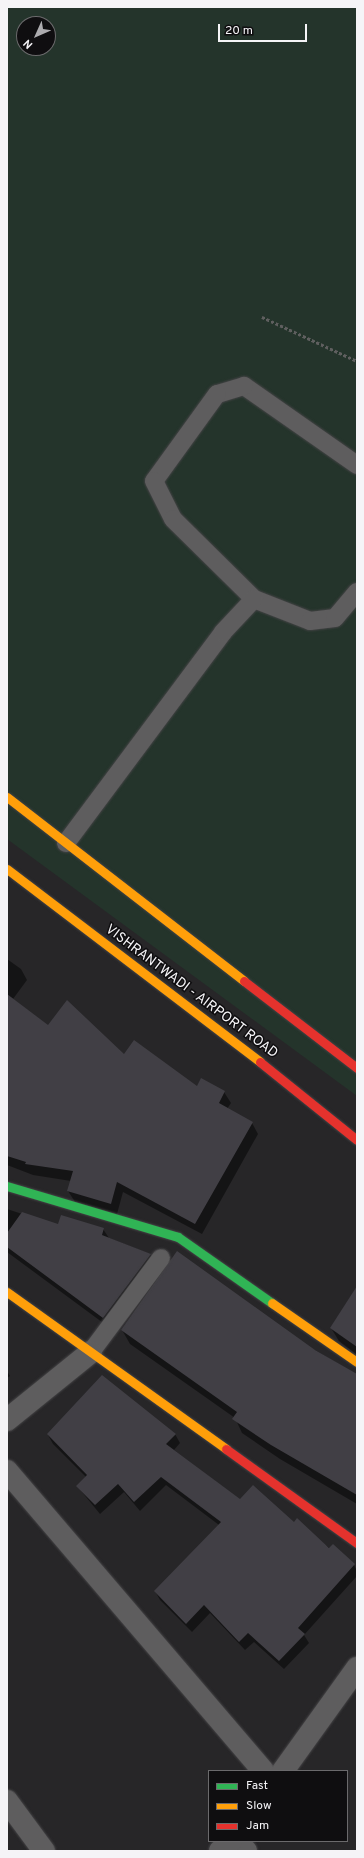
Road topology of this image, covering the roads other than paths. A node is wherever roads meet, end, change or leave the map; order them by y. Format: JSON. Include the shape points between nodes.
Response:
{"nodes":[{"id":1,"x":357,"y":465,"type":"edge"},
{"id":2,"x":357,"y":592,"type":"edge"},
{"id":3,"x":254,"y":599,"type":"junction"},
{"id":4,"x":7,"y":797,"type":"edge"},
{"id":5,"x":66,"y":843,"type":"junction"},
{"id":6,"x":7,"y":869,"type":"edge"},
{"id":7,"x":357,"y":1068,"type":"edge"},
{"id":8,"x":357,"y":1140,"type":"edge"},
{"id":9,"x":7,"y":1186,"type":"edge"},
{"id":10,"x":161,"y":1258,"type":"dead end"},
{"id":11,"x":7,"y":1292,"type":"edge"},
{"id":12,"x":91,"y":1352,"type":"junction"},
{"id":13,"x":357,"y":1362,"type":"edge"},
{"id":14,"x":7,"y":1420,"type":"edge"},
{"id":15,"x":7,"y":1471,"type":"edge"},
{"id":16,"x":357,"y":1544,"type":"edge"},
{"id":17,"x":357,"y":1668,"type":"edge"},
{"id":18,"x":262,"y":1770,"type":"edge"},
{"id":19,"x":284,"y":1770,"type":"edge"},
{"id":20,"x":7,"y":1801,"type":"edge"},
{"id":21,"x":230,"y":1842,"type":"edge"},
{"id":22,"x":237,"y":1842,"type":"edge"},
{"id":23,"x":44,"y":1851,"type":"edge"},
{"id":24,"x":220,"y":1851,"type":"edge"},
{"id":25,"x":246,"y":1851,"type":"edge"}],
"edges":[{"from":1,"to":3,"type":"lane","via":[[244,386],[217,394],[154,481],[173,519]]},
{"from":2,"to":3,"type":"lane","via":[[335,618],[310,621]]},
{"from":3,"to":5,"type":"lane","via":[[223,632]]},
{"from":4,"to":5,"type":"main road"},
{"from":5,"to":7,"type":"main road"},
{"from":6,"to":8,"type":"main road","name":"VISHRANTWADI - AIRPORT ROAD","via":[[317,1106]]},
{"from":9,"to":13,"type":"main road","via":[[178,1237]]},
{"from":10,"to":12,"type":"lane"},
{"from":11,"to":12,"type":"main road"},
{"from":12,"to":14,"type":"street"},
{"from":12,"to":16,"type":"main road"},
{"from":15,"to":18,"type":"street"},
{"from":17,"to":19,"type":"street"},
{"from":20,"to":23,"type":"street"},
{"from":21,"to":24,"type":"street"},
{"from":22,"to":25,"type":"street"}]}
